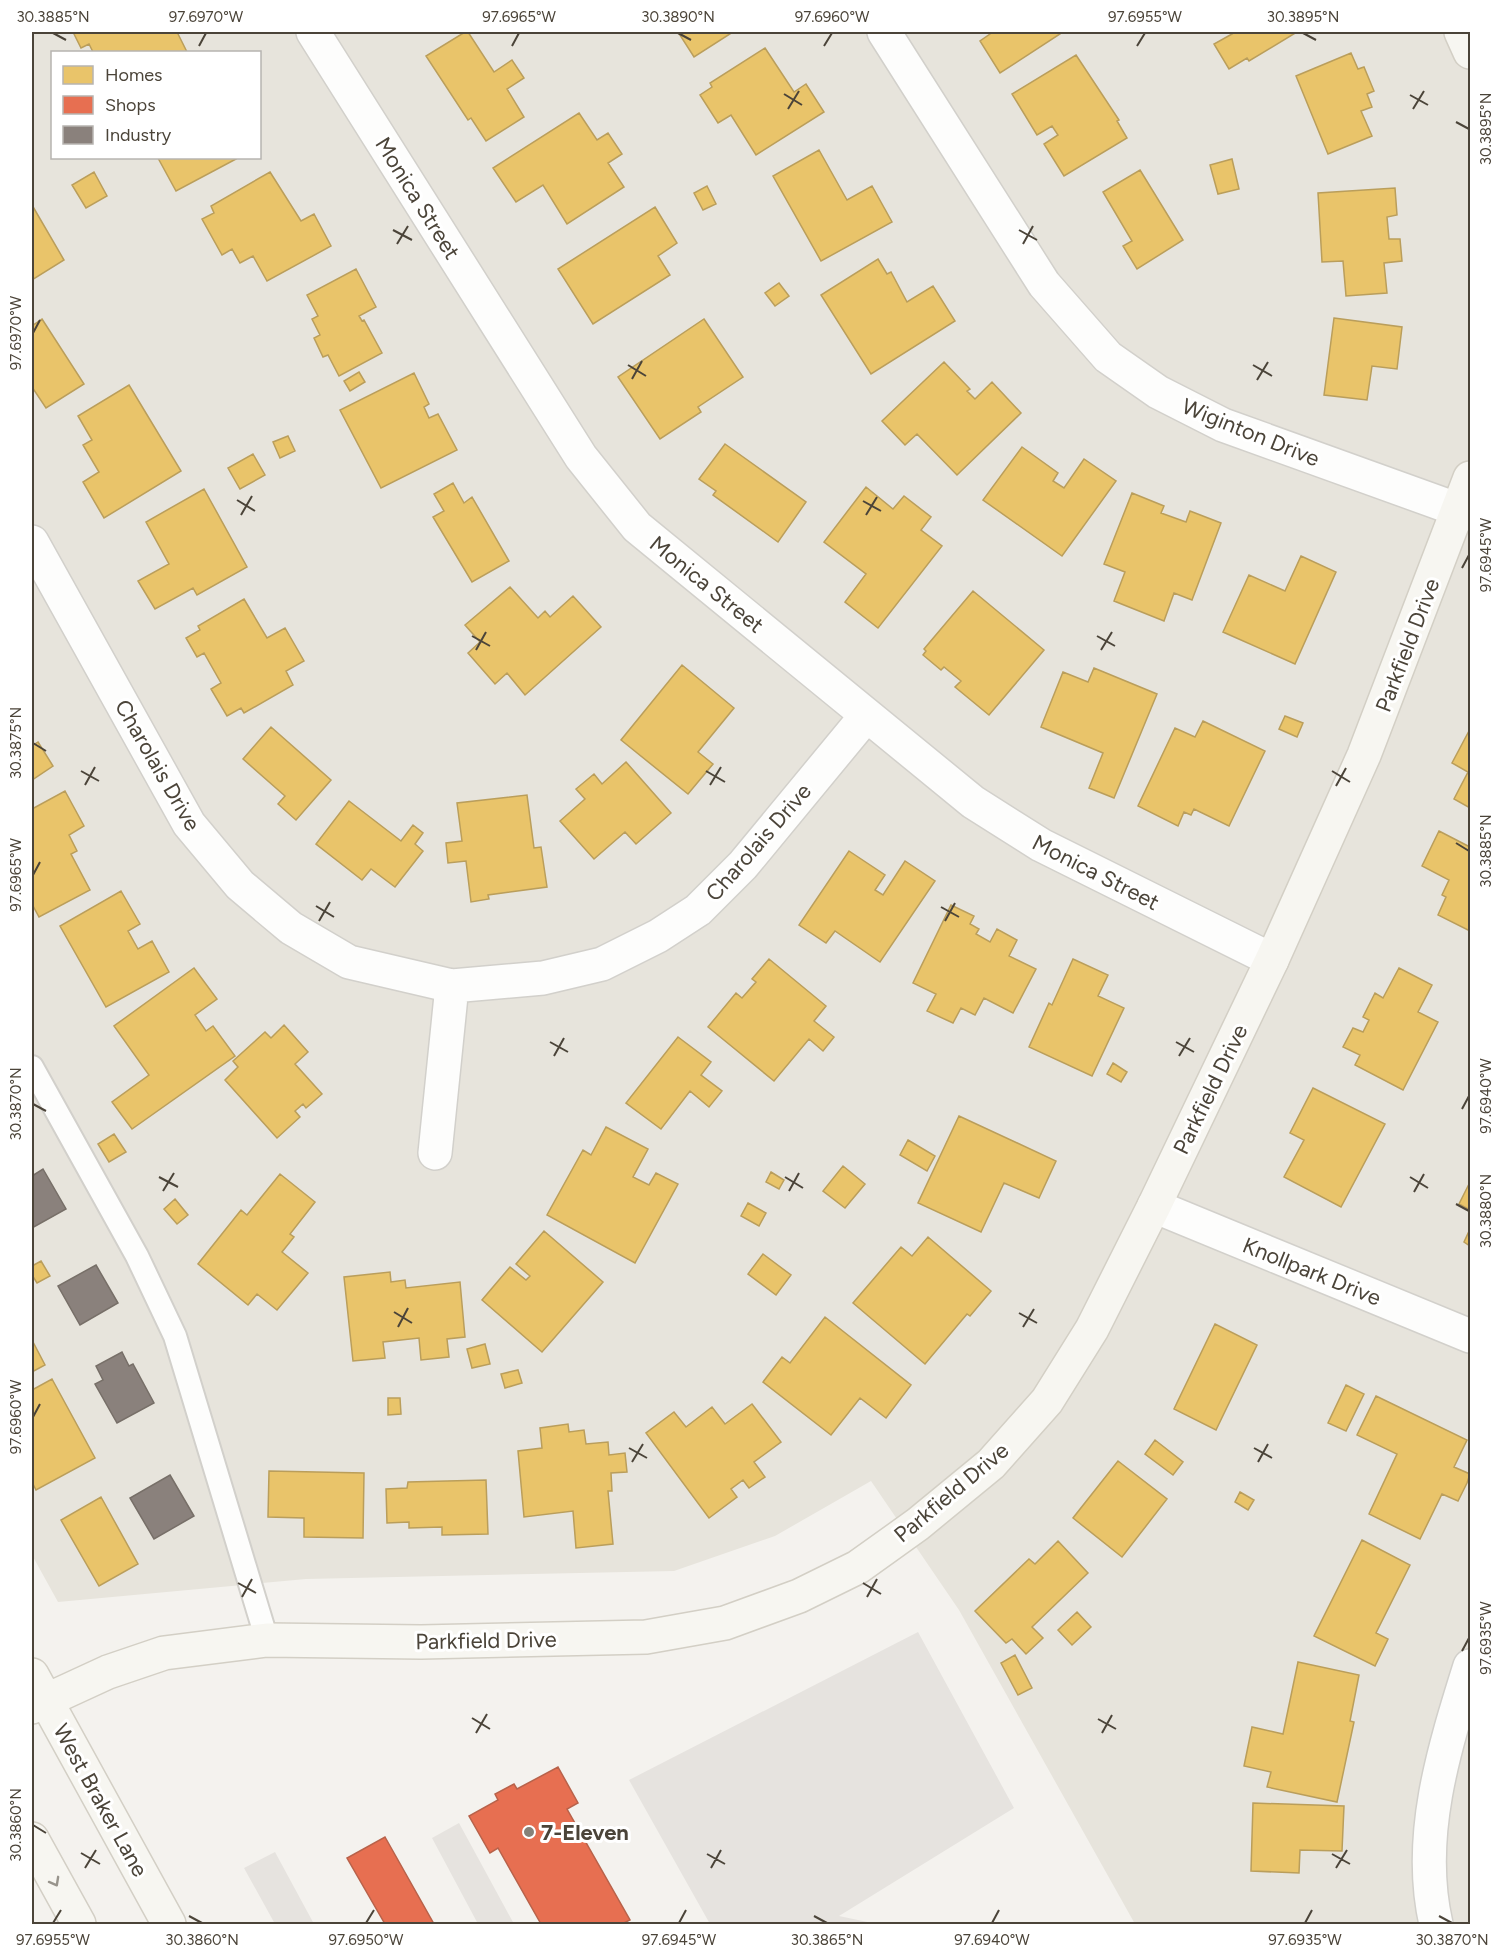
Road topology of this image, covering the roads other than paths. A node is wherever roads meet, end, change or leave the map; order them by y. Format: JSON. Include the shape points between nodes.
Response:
{"nodes":[{"id":1,"x":313,"y":32,"type":"edge"},
{"id":2,"x":884,"y":32,"type":"edge"},
{"id":3,"x":1461,"y":32,"type":"edge"},
{"id":4,"x":1470,"y":52,"type":"edge"},
{"id":5,"x":1470,"y":478,"type":"edge"},
{"id":6,"x":1465,"y":512,"type":"edge"},
{"id":7,"x":32,"y":542,"type":"edge"},
{"id":8,"x":866,"y":716,"type":"junction"},
{"id":9,"x":1272,"y":960,"type":"junction"},
{"id":10,"x":452,"y":986,"type":"junction"},
{"id":11,"x":32,"y":1067,"type":"edge"},
{"id":12,"x":435,"y":1154,"type":"dead end"},
{"id":13,"x":1154,"y":1206,"type":"junction"},
{"id":14,"x":1470,"y":1336,"type":"edge"},
{"id":15,"x":267,"y":1640,"type":"junction"},
{"id":16,"x":1470,"y":1666,"type":"edge"},
{"id":17,"x":36,"y":1694,"type":"edge"},
{"id":18,"x":32,"y":1839,"type":"edge"},
{"id":19,"x":79,"y":1924,"type":"edge"},
{"id":20,"x":169,"y":1924,"type":"edge"},
{"id":21,"x":1436,"y":1924,"type":"edge"}],
"edges":[{"from":1,"to":8,"type":"street","name":"Monica Street","via":[[581,457],[623,510],[637,527]]},
{"from":2,"to":6,"type":"street","name":"Wiginton Drive","via":[[1044,284],[1108,357],[1158,392],[1223,425]]},
{"from":3,"to":4,"type":"street"},
{"from":5,"to":6,"type":"street","name":"Parkfield Drive"},
{"from":6,"to":9,"type":"street","name":"Parkfield Drive","via":[[1364,755]]},
{"from":7,"to":10,"type":"street","name":"Charolais Drive","via":[[189,824],[240,885],[291,928],[349,962]]},
{"from":8,"to":9,"type":"street","name":"Monica Street","via":[[974,802],[1041,846]]},
{"from":8,"to":10,"type":"street","name":"Charolais Drive","via":[[743,865],[698,910],[658,936],[602,964],[543,978]]},
{"from":9,"to":13,"type":"street","name":"Parkfield Drive"},
{"from":10,"to":12,"type":"street"},
{"from":11,"to":15,"type":"lane","via":[[137,1256],[175,1336]]},
{"from":13,"to":14,"type":"street","name":"Knollpark Drive"},
{"from":13,"to":15,"type":"street","name":"Parkfield Drive","via":[[1092,1329],[1047,1401],[991,1464],[858,1567],[809,1592],[725,1623],[646,1637],[421,1642]]},
{"from":15,"to":17,"type":"street","name":"Parkfield Drive","via":[[164,1653]]},
{"from":16,"to":21,"type":"street","via":[[1449,1733],[1430,1821],[1431,1901]]},
{"from":17,"to":20,"type":"street","name":"West Braker Lane"},
{"from":18,"to":19,"type":"street","one_way":true}]}
